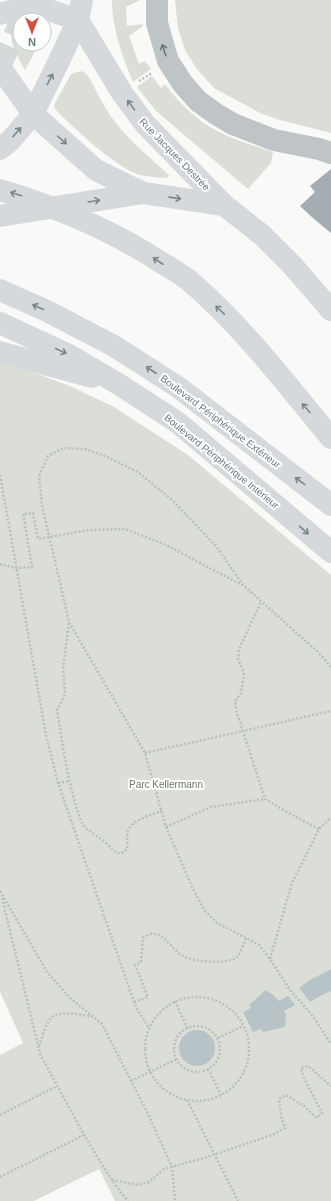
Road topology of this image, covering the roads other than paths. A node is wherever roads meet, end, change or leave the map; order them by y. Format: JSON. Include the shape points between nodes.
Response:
{"nodes":[{"id":1,"x":157,"y":0,"type":"edge"},
{"id":2,"x":80,"y":10,"type":"edge"},
{"id":3,"x":0,"y":14,"type":"edge"},
{"id":4,"x":0,"y":67,"type":"edge"},
{"id":5,"x":33,"y":114,"type":"junction"},
{"id":6,"x":0,"y":150,"type":"edge"},
{"id":7,"x":331,"y":153,"type":"edge"},
{"id":8,"x":0,"y":190,"type":"edge"},
{"id":9,"x":143,"y":193,"type":"junction"},
{"id":10,"x":224,"y":205,"type":"junction"},
{"id":11,"x":0,"y":216,"type":"edge"},
{"id":12,"x":0,"y":290,"type":"edge"},
{"id":13,"x":331,"y":310,"type":"edge"},
{"id":14,"x":0,"y":323,"type":"edge"},
{"id":15,"x":0,"y":352,"type":"edge"},
{"id":16,"x":120,"y":385,"type":"junction"},
{"id":17,"x":331,"y":438,"type":"edge"},
{"id":18,"x":331,"y":505,"type":"edge"},
{"id":19,"x":331,"y":552,"type":"edge"}],
"edges":[{"from":7,"to":1,"type":"street","one_way":true,"via":[[274,140],[233,124],[198,101],[168,61],[157,23]]},
{"from":2,"to":3,"type":"main road","via":[[26,7]]},
{"from":5,"to":2,"type":"main road","one_way":true},
{"from":10,"to":2,"type":"main road","name":"Rue Jacques Destrée","one_way":true,"via":[[145,124],[122,93]]},
{"from":4,"to":5,"type":"main road"},
{"from":6,"to":5,"type":"main road","one_way":true},
{"from":5,"to":9,"type":"main road","one_way":true,"via":[[96,170]]},
{"from":17,"to":8,"type":"main road","one_way":true,"via":[[239,328],[191,282],[143,250],[94,224]]},
{"from":9,"to":10,"type":"main road","one_way":true},
{"from":11,"to":9,"type":"main road","one_way":true},
{"from":10,"to":13,"type":"main road","name":"Rue Jacques Destrée","via":[[262,235]]},
{"from":18,"to":12,"type":"main road","name":"Boulevard Périphérique Extérieur","one_way":true,"via":[[178,387],[114,346]]},
{"from":14,"to":16,"type":"main road","name":"Boulevard Périphérique Intérieur","one_way":true,"via":[[69,355]]},
{"from":15,"to":16,"type":"main road"},
{"from":16,"to":19,"type":"main road","name":"Boulevard Périphérique Intérieur","one_way":true,"via":[[177,422]]}]}
